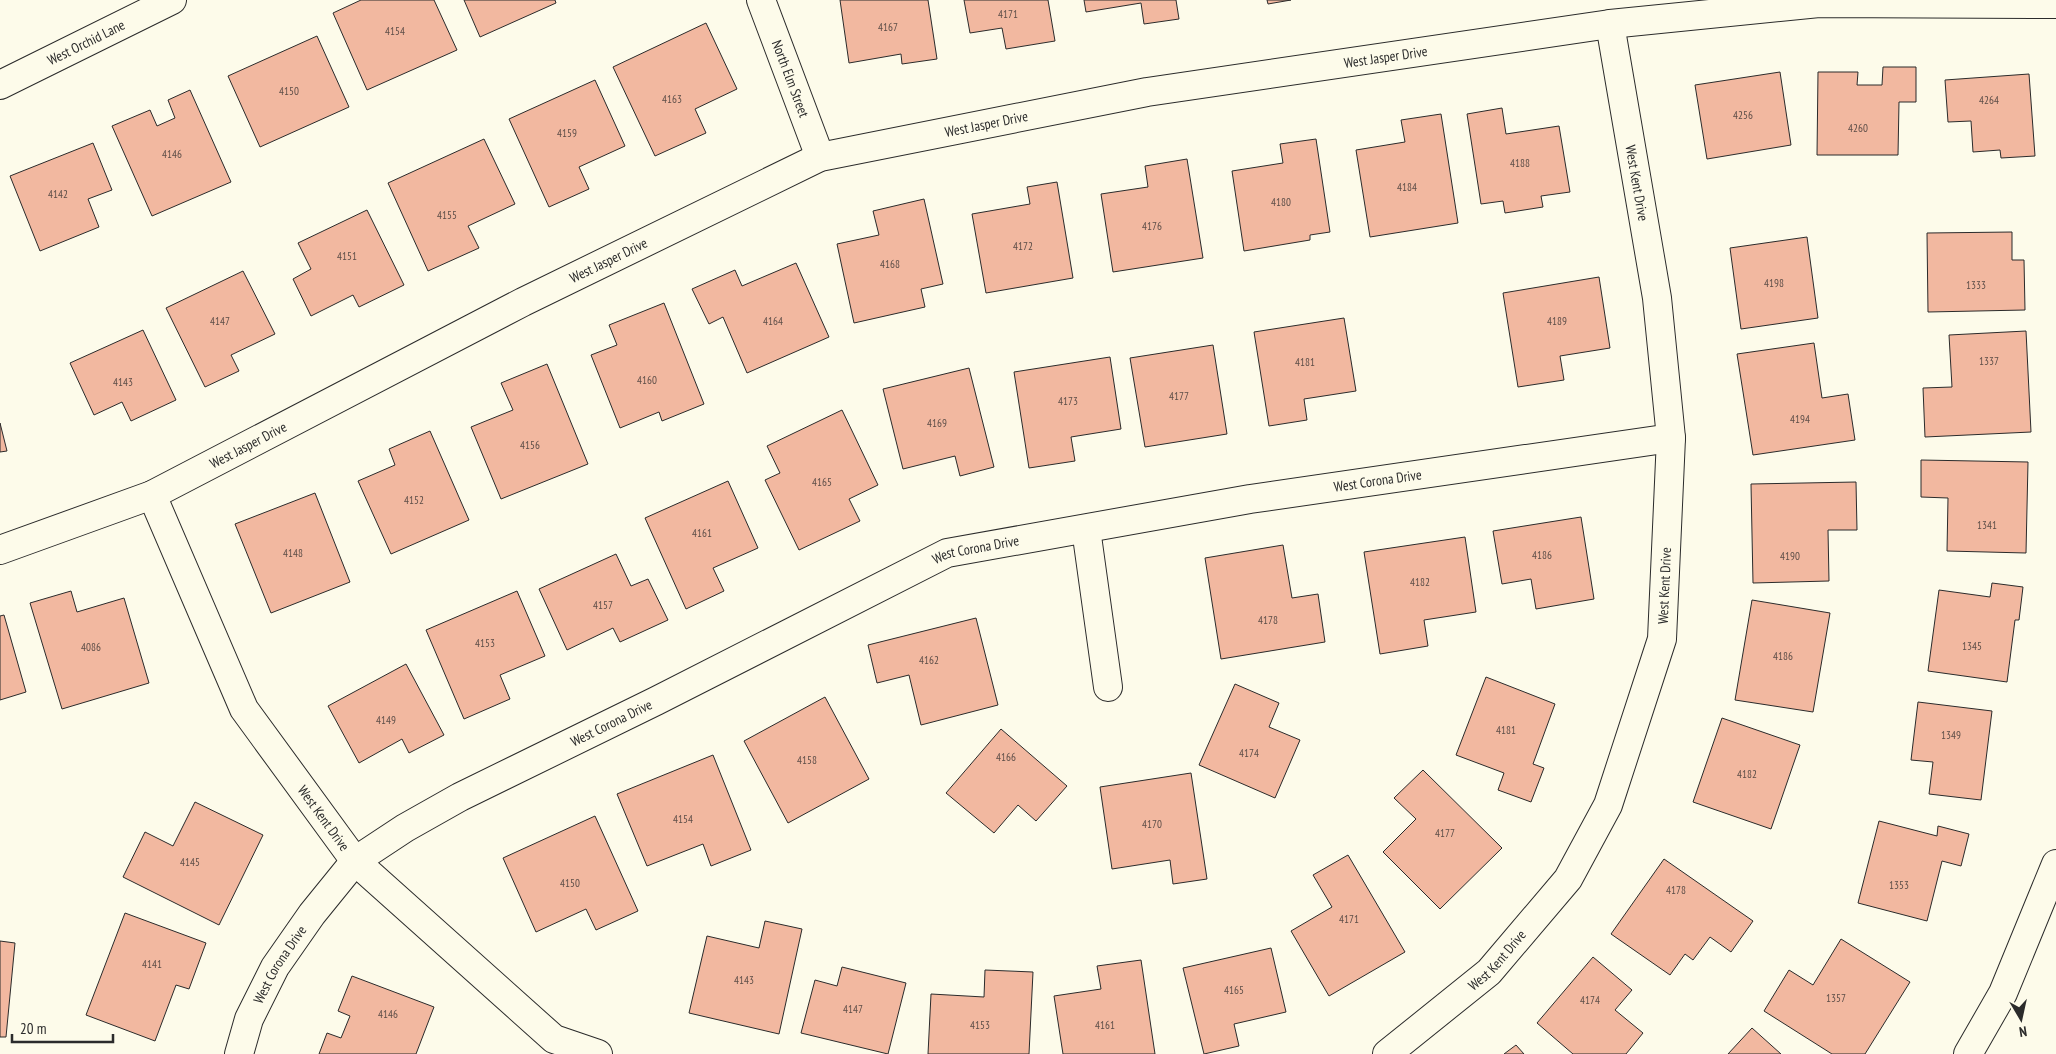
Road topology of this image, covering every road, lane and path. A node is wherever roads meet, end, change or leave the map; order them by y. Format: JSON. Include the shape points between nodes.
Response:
{"nodes":[{"id":1,"x":172,"y":0,"type":"edge"},
{"id":2,"x":761,"y":0,"type":"edge"},
{"id":3,"x":2056,"y":4,"type":"edge"},
{"id":4,"x":1610,"y":24,"type":"junction"},
{"id":5,"x":0,"y":85,"type":"edge"},
{"id":6,"x":820,"y":157,"type":"junction"},
{"id":7,"x":1671,"y":438,"type":"junction"},
{"id":8,"x":152,"y":495,"type":"junction"},
{"id":9,"x":1086,"y":529,"type":"junction"},
{"id":10,"x":0,"y":550,"type":"edge"},
{"id":11,"x":1108,"y":687,"type":"dead end"},
{"id":12,"x":355,"y":861,"type":"junction"},
{"id":13,"x":2056,"y":864,"type":"edge"},
{"id":14,"x":239,"y":1054,"type":"edge"},
{"id":15,"x":598,"y":1054,"type":"edge"},
{"id":16,"x":1386,"y":1054,"type":"edge"},
{"id":17,"x":1968,"y":1054,"type":"edge"}],
"edges":[{"from":1,"to":5,"type":"street","name":"West Orchid Lane"},
{"from":2,"to":6,"type":"street","name":"North Elm Street"},
{"from":3,"to":4,"type":"street","name":"West Jasper Drive","via":[[1819,3]]},
{"from":4,"to":6,"type":"street","name":"West Jasper Drive","via":[[1147,92]]},
{"from":4,"to":7,"type":"street","name":"West Kent Drive","via":[[1657,298]]},
{"from":6,"to":8,"type":"street","name":"West Jasper Drive","via":[[523,302]]},
{"from":7,"to":9,"type":"street","name":"West Corona Drive","via":[[1250,499]]},
{"from":7,"to":16,"type":"street","name":"West Kent Drive","via":[[1662,639],[1608,805],[1568,878],[1489,972]]},
{"from":8,"to":10,"type":"street","name":"West Jasper Drive"},
{"from":8,"to":12,"type":"street","name":"West Kent Drive","via":[[244,709]]},
{"from":9,"to":11,"type":"street"},
{"from":9,"to":12,"type":"street","name":"West Corona Drive","via":[[947,553],[656,701],[460,796]]},
{"from":12,"to":14,"type":"street","name":"West Corona Drive","via":[[275,967],[249,1019]]},
{"from":12,"to":15,"type":"street","name":"West Kent Drive","via":[[554,1039]]},
{"from":13,"to":17,"type":"street","via":[[2003,993]]}]}
